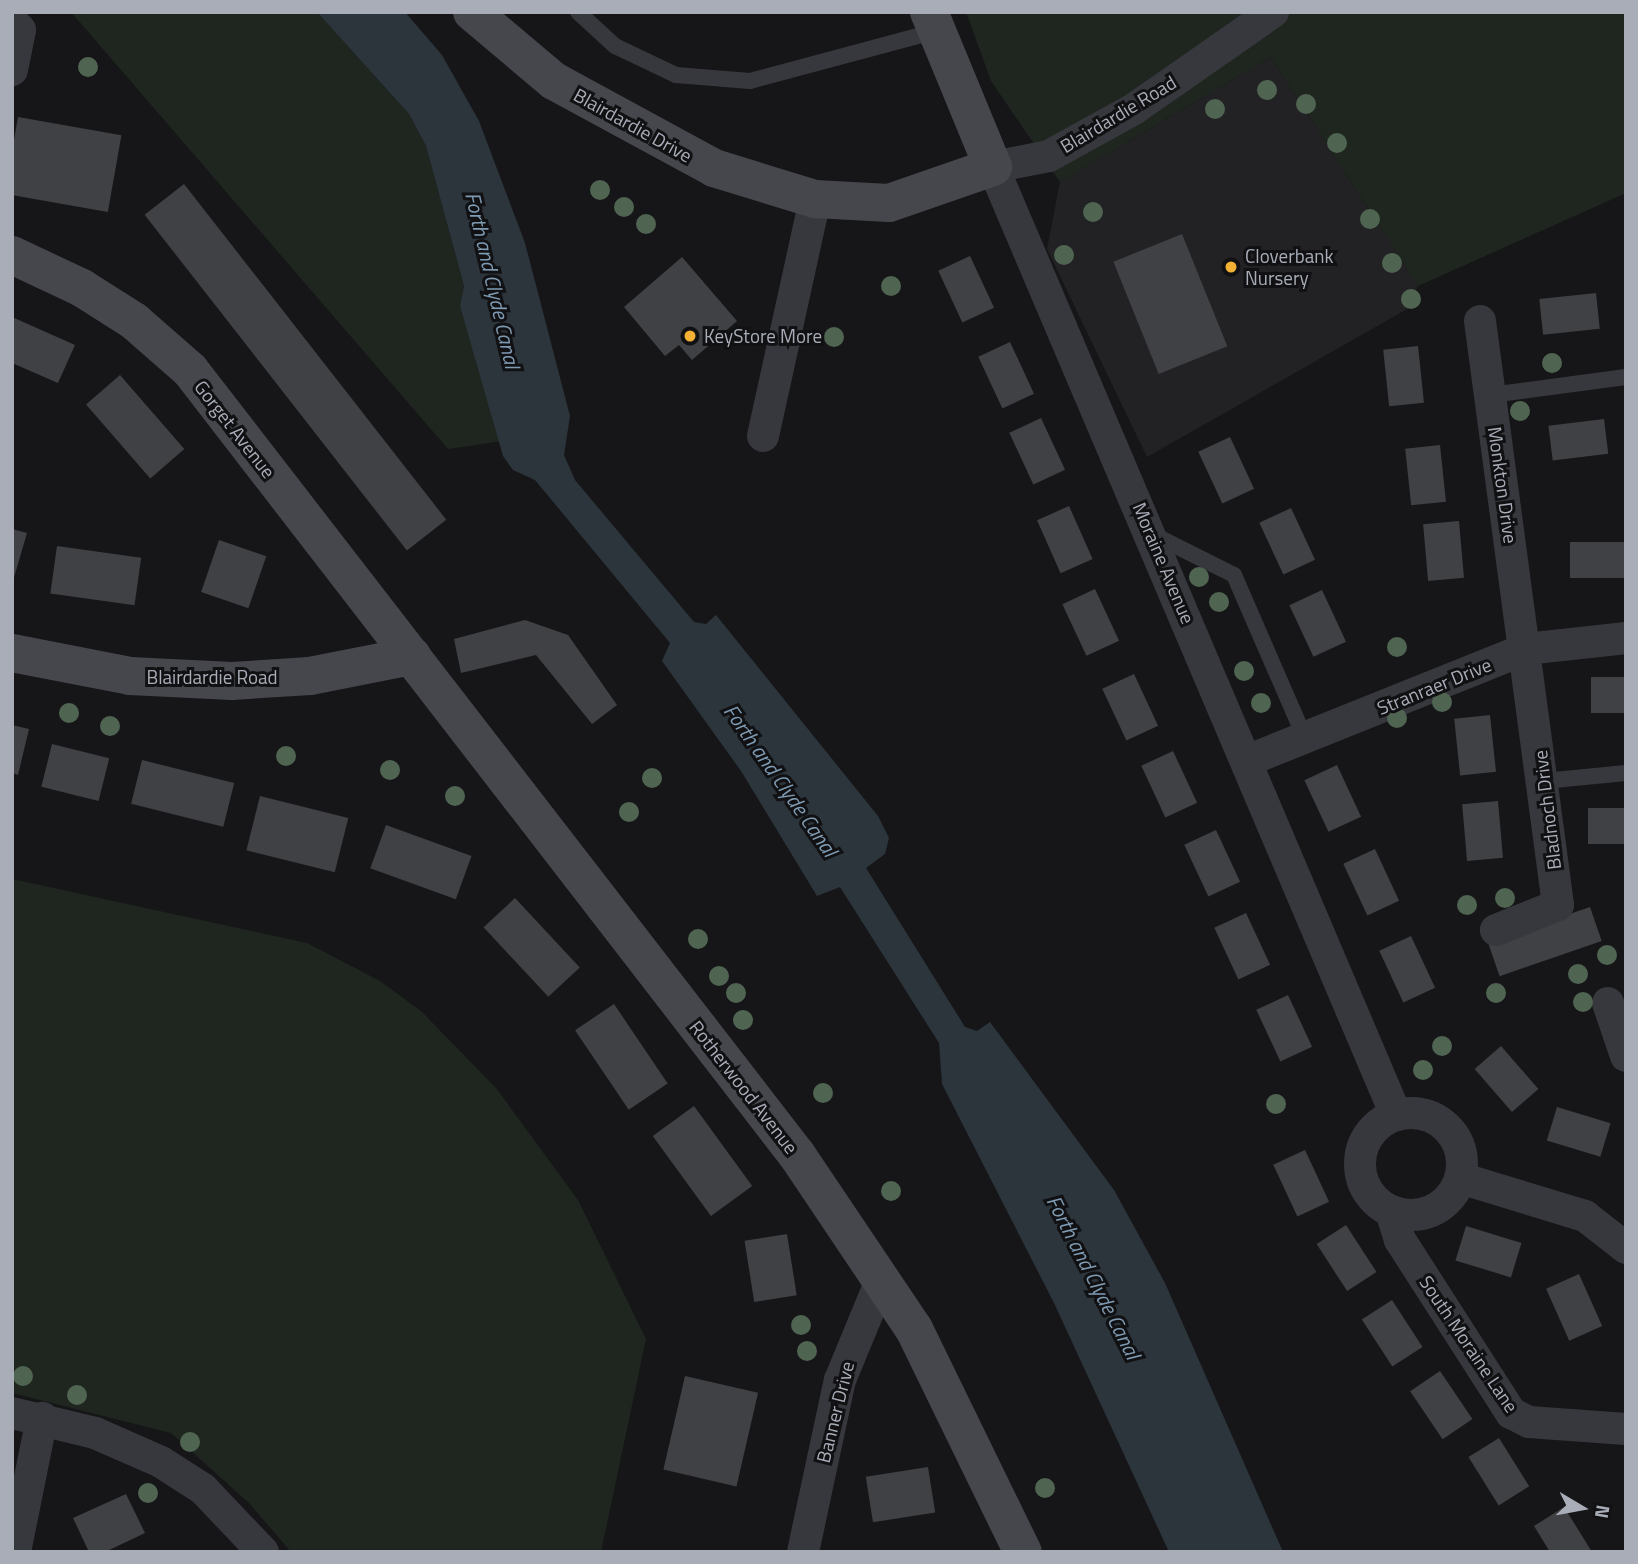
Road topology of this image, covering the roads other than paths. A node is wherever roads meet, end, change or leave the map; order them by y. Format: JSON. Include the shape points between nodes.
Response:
{"nodes":[{"id":1,"x":472,"y":12,"type":"edge"},
{"id":2,"x":578,"y":12,"type":"edge"},
{"id":3,"x":1273,"y":12,"type":"edge"},
{"id":4,"x":12,"y":20,"type":"edge"},
{"id":5,"x":933,"y":22,"type":"edge"},
{"id":6,"x":12,"y":70,"type":"edge"},
{"id":7,"x":993,"y":167,"type":"junction"},
{"id":8,"x":816,"y":199,"type":"junction"},
{"id":9,"x":12,"y":256,"type":"edge"},
{"id":10,"x":1480,"y":321,"type":"dead end"},
{"id":11,"x":1626,"y":377,"type":"edge"},
{"id":12,"x":1490,"y":395,"type":"junction"},
{"id":13,"x":762,"y":436,"type":"dead end"},
{"id":14,"x":1152,"y":534,"type":"junction"},
{"id":15,"x":1626,"y":638,"type":"edge"},
{"id":16,"x":1525,"y":649,"type":"junction"},
{"id":17,"x":12,"y":653,"type":"edge"},
{"id":18,"x":412,"y":656,"type":"junction"},
{"id":19,"x":1306,"y":738,"type":"junction"},
{"id":20,"x":1249,"y":760,"type":"junction"},
{"id":21,"x":1626,"y":772,"type":"edge"},
{"id":22,"x":1544,"y":781,"type":"junction"},
{"id":23,"x":1496,"y":930,"type":"dead end"},
{"id":24,"x":1608,"y":1003,"type":"dead end"},
{"id":25,"x":1626,"y":1056,"type":"edge"},
{"id":26,"x":1396,"y":1115,"type":"junction"},
{"id":27,"x":1460,"y":1178,"type":"junction"},
{"id":28,"x":1391,"y":1211,"type":"junction"},
{"id":29,"x":1625,"y":1245,"type":"edge"},
{"id":30,"x":882,"y":1278,"type":"junction"},
{"id":31,"x":27,"y":1416,"type":"edge"},
{"id":32,"x":1626,"y":1429,"type":"edge"},
{"id":33,"x":15,"y":1552,"type":"edge"},
{"id":34,"x":263,"y":1552,"type":"edge"},
{"id":35,"x":803,"y":1552,"type":"edge"},
{"id":36,"x":1023,"y":1552,"type":"edge"}],
"edges":[{"from":1,"to":8,"type":"street","name":"Blairdardie Drive","via":[[554,81],[633,128],[714,168]]},
{"from":2,"to":5,"type":"lane","via":[[615,46],[676,75],[750,81]]},
{"from":3,"to":7,"type":"street","name":"Blairdardie Road","via":[[1134,108],[1049,156]]},
{"from":4,"to":6,"type":"street","via":[[20,30]]},
{"from":5,"to":7,"type":"street","name":"Moraine Avenue"},
{"from":7,"to":8,"type":"street","name":"Blairdardie Road","via":[[889,203]]},
{"from":7,"to":14,"type":"street","name":"Moraine Avenue"},
{"from":8,"to":13,"type":"street"},
{"from":9,"to":18,"type":"street","name":"Gorget Avenue","via":[[103,301],[190,370]]},
{"from":10,"to":12,"type":"street","name":"Monkton Drive"},
{"from":11,"to":12,"type":"lane"},
{"from":12,"to":16,"type":"street","name":"Monkton Drive"},
{"from":14,"to":19,"type":"lane","via":[[1234,575]]},
{"from":14,"to":20,"type":"street","name":"Moraine Avenue"},
{"from":15,"to":16,"type":"street","name":"Stranraer Drive"},
{"from":16,"to":19,"type":"street","name":"Stranraer Drive"},
{"from":16,"to":22,"type":"street","name":"Bladnoch Drive"},
{"from":17,"to":18,"type":"street","name":"Blairdardie Road","via":[[130,676],[232,681],[310,676]]},
{"from":18,"to":30,"type":"street","name":"Rotherwood Avenue","via":[[797,1155]]},
{"from":19,"to":20,"type":"street","name":"Stranraer Drive"},
{"from":20,"to":26,"type":"street","name":"Moraine Avenue"},
{"from":21,"to":22,"type":"lane"},
{"from":22,"to":23,"type":"street","name":"Bladnoch Drive","via":[[1558,905]]},
{"from":24,"to":25,"type":"street"},
{"from":26,"to":27,"type":"street","via":[[1415,1112],[1447,1127],[1460,1151]]},
{"from":26,"to":28,"type":"street","via":[[1368,1136],[1361,1161],[1365,1187]]},
{"from":27,"to":28,"type":"street","via":[[1433,1209]]},
{"from":27,"to":29,"type":"street","via":[[1585,1216]]},
{"from":28,"to":32,"type":"street","name":"South Moraine Lane","via":[[1400,1240],[1511,1413],[1529,1422]]},
{"from":30,"to":35,"type":"street","name":"Banner Drive","via":[[840,1380]]},
{"from":30,"to":36,"type":"street","name":"Rotherwood Avenue","via":[[951,1396]]},
{"from":31,"to":33,"type":"street"},
{"from":31,"to":34,"type":"street","via":[[161,1462],[203,1489]]}]}
